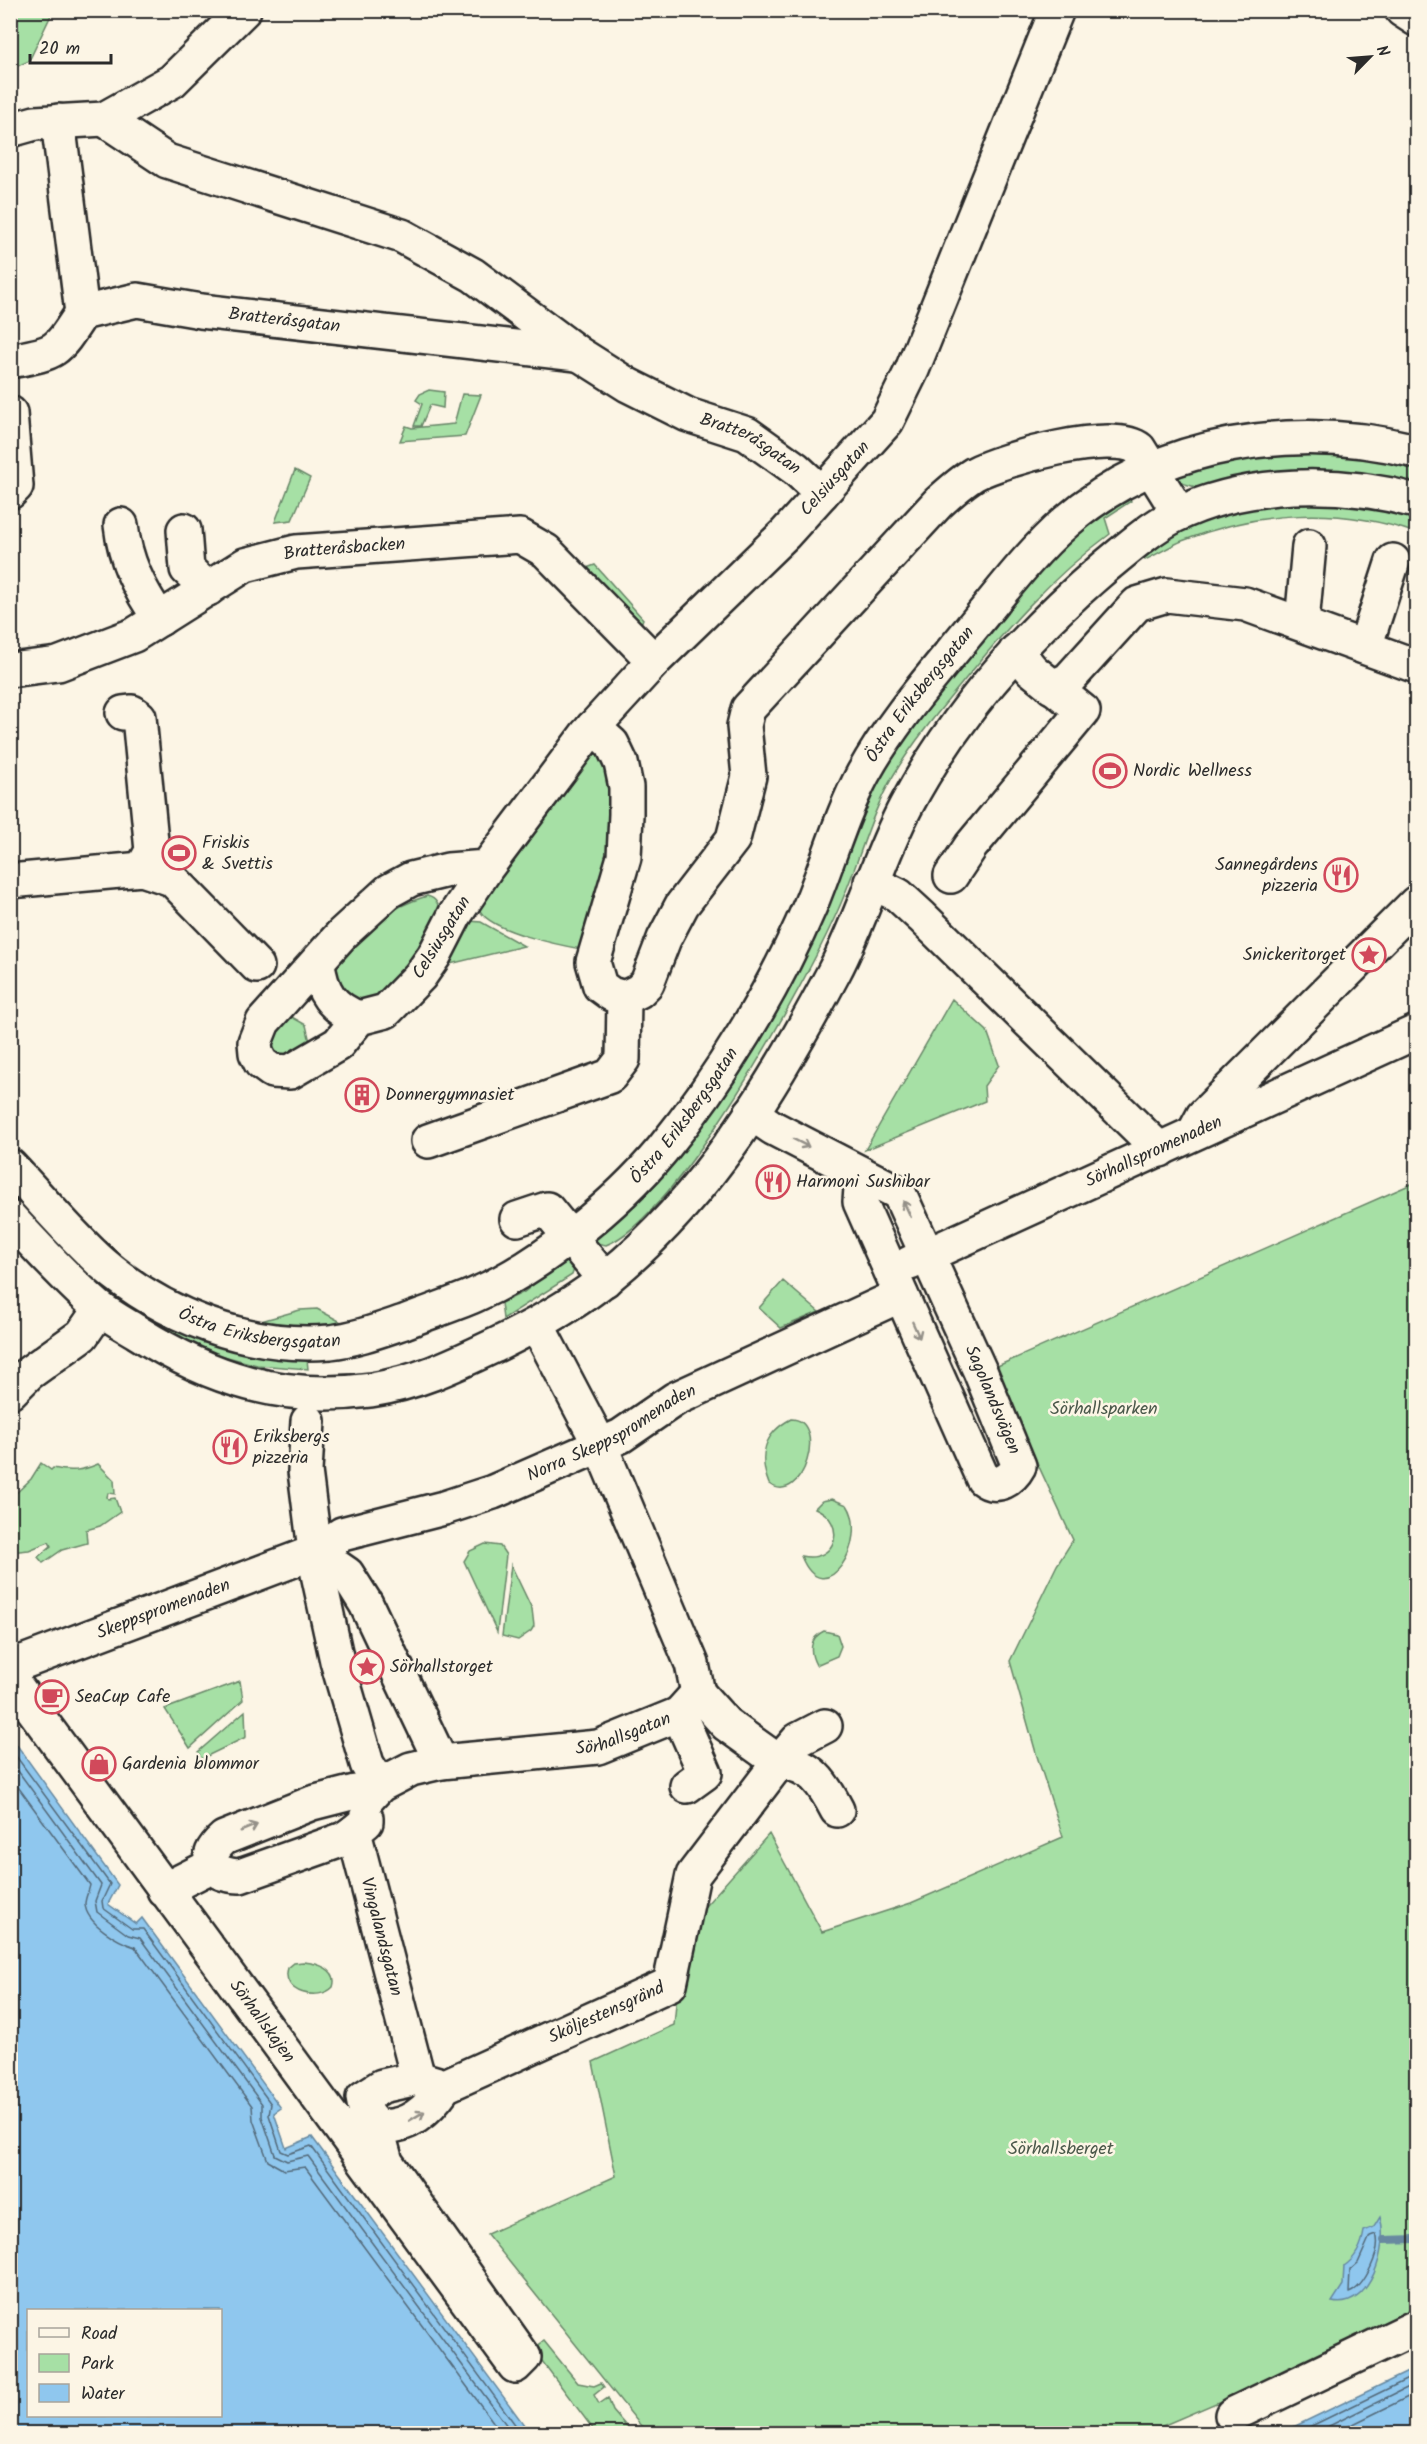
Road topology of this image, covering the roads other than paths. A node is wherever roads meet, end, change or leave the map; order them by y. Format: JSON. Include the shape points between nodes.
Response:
{"nodes":[{"id":1,"x":244,"y":10,"type":"edge"},
{"id":2,"x":1057,"y":10,"type":"edge"},
{"id":3,"x":1402,"y":10,"type":"edge"},
{"id":4,"x":1416,"y":19,"type":"edge"},
{"id":5,"x":104,"y":119,"type":"junction"},
{"id":6,"x":58,"y":121,"type":"junction"},
{"id":7,"x":10,"y":130,"type":"edge"},
{"id":8,"x":82,"y":313,"type":"junction"},
{"id":9,"x":579,"y":354,"type":"junction"},
{"id":10,"x":10,"y":361,"type":"edge"},
{"id":11,"x":10,"y":413,"type":"edge"},
{"id":12,"x":1416,"y":451,"type":"edge"},
{"id":13,"x":1151,"y":470,"type":"junction"},
{"id":14,"x":10,"y":492,"type":"edge"},
{"id":15,"x":822,"y":493,"type":"junction"},
{"id":16,"x":1416,"y":501,"type":"edge"},
{"id":17,"x":1179,"y":513,"type":"junction"},
{"id":18,"x":121,"y":525,"type":"dead end"},
{"id":19,"x":184,"y":530,"type":"dead end"},
{"id":20,"x":1309,"y":546,"type":"dead end"},
{"id":21,"x":1392,"y":561,"type":"dead end"},
{"id":22,"x":208,"y":589,"type":"junction"},
{"id":23,"x":160,"y":619,"type":"junction"},
{"id":24,"x":1302,"y":623,"type":"junction"},
{"id":25,"x":1365,"y":647,"type":"junction"},
{"id":26,"x":1016,"y":651,"type":"junction"},
{"id":27,"x":654,"y":661,"type":"junction"},
{"id":28,"x":1416,"y":666,"type":"edge"},
{"id":29,"x":10,"y":670,"type":"edge"},
{"id":30,"x":1052,"y":687,"type":"junction"},
{"id":31,"x":129,"y":725,"type":"dead end"},
{"id":32,"x":593,"y":727,"type":"junction"},
{"id":33,"x":155,"y":846,"type":"junction"},
{"id":34,"x":487,"y":867,"type":"junction"},
{"id":35,"x":951,"y":876,"type":"dead end"},
{"id":36,"x":10,"y":881,"type":"edge"},
{"id":37,"x":871,"y":882,"type":"junction"},
{"id":38,"x":1416,"y":903,"type":"edge"},
{"id":39,"x":318,"y":963,"type":"junction"},
{"id":40,"x":257,"y":966,"type":"dead end"},
{"id":41,"x":624,"y":998,"type":"junction"},
{"id":42,"x":359,"y":1018,"type":"junction"},
{"id":43,"x":1416,"y":1032,"type":"edge"},
{"id":44,"x":751,"y":1113,"type":"junction"},
{"id":45,"x":1193,"y":1135,"type":"junction"},
{"id":46,"x":428,"y":1141,"type":"dead end"},
{"id":47,"x":1160,"y":1150,"type":"junction"},
{"id":48,"x":10,"y":1166,"type":"edge"},
{"id":49,"x":862,"y":1174,"type":"junction"},
{"id":50,"x":10,"y":1218,"type":"edge"},
{"id":51,"x":517,"y":1219,"type":"dead end"},
{"id":52,"x":567,"y":1237,"type":"junction"},
{"id":53,"x":929,"y":1255,"type":"junction"},
{"id":54,"x":605,"y":1280,"type":"junction"},
{"id":55,"x":897,"y":1283,"type":"junction"},
{"id":56,"x":100,"y":1309,"type":"junction"},
{"id":57,"x":537,"y":1325,"type":"junction"},
{"id":58,"x":17,"y":1379,"type":"edge"},
{"id":59,"x":308,"y":1421,"type":"dead end"},
{"id":60,"x":600,"y":1444,"type":"junction"},
{"id":61,"x":315,"y":1552,"type":"junction"},
{"id":62,"x":10,"y":1667,"type":"edge"},
{"id":63,"x":10,"y":1678,"type":"edge"},
{"id":64,"x":689,"y":1704,"type":"junction"},
{"id":65,"x":825,"y":1726,"type":"dead end"},
{"id":66,"x":441,"y":1762,"type":"junction"},
{"id":67,"x":779,"y":1762,"type":"junction"},
{"id":68,"x":687,"y":1786,"type":"dead end"},
{"id":69,"x":373,"y":1792,"type":"junction"},
{"id":70,"x":837,"y":1810,"type":"dead end"},
{"id":71,"x":354,"y":1832,"type":"junction"},
{"id":72,"x":213,"y":1865,"type":"junction"},
{"id":73,"x":164,"y":1890,"type":"junction"},
{"id":74,"x":432,"y":2082,"type":"junction"},
{"id":75,"x":364,"y":2134,"type":"junction"},
{"id":76,"x":1416,"y":2327,"type":"edge"},
{"id":77,"x":520,"y":2361,"type":"dead end"},
{"id":78,"x":1232,"y":2415,"type":"dead end"}],
"edges":[{"from":1,"to":5,"type":"street","via":[[172,81]]},
{"from":2,"to":15,"type":"street","name":"Celsiusgatan","via":[[912,370],[886,421]]},
{"from":3,"to":4,"type":"street"},
{"from":5,"to":6,"type":"street"},
{"from":5,"to":9,"type":"street","name":"Bratteråsgatan","via":[[167,160],[402,236],[473,275]]},
{"from":6,"to":7,"type":"street"},
{"from":6,"to":8,"type":"street"},
{"from":8,"to":9,"type":"street","name":"Bratteråsgatan","via":[[137,300],[201,311]]},
{"from":8,"to":10,"type":"street","via":[[52,353]]},
{"from":9,"to":15,"type":"street","name":"Bratteråsgatan","via":[[628,385],[688,415],[747,434]]},
{"from":11,"to":14,"type":"street","via":[[16,486]]},
{"from":12,"to":13,"type":"street","name":"Östra Eriksbergsgatan","via":[[1355,439],[1281,438],[1218,447]]},
{"from":13,"to":17,"type":"street"},
{"from":13,"to":41,"type":"street","via":[[1132,443],[1104,441],[1024,455],[992,465],[938,504],[748,709],[744,726],[749,776],[732,838],[682,905],[647,983]]},
{"from":13,"to":52,"type":"street","name":"Östra Eriksbergsgatan","via":[[1103,495],[1063,525],[1012,579],[902,713],[857,786],[804,919],[743,1031],[663,1148],[620,1194]]},
{"from":15,"to":27,"type":"street","name":"Celsiusgatan"},
{"from":16,"to":17,"type":"street","via":[[1350,489],[1305,488],[1251,492]]},
{"from":17,"to":26,"type":"street","via":[[1152,528],[1098,573]]},
{"from":18,"to":23,"type":"street","via":[[132,573]]},
{"from":19,"to":22,"type":"street","via":[[187,569]]},
{"from":20,"to":24,"type":"street"},
{"from":21,"to":25,"type":"street"},
{"from":22,"to":23,"type":"street","name":"Bratteråsbacken"},
{"from":22,"to":27,"type":"street","name":"Bratteråsbacken","via":[[245,565],[296,552],[519,536],[546,551]]},
{"from":23,"to":29,"type":"street","name":"Bratteråsbacken","via":[[134,635],[58,664]]},
{"from":24,"to":25,"type":"street"},
{"from":24,"to":30,"type":"street","via":[[1245,604],[1187,596],[1149,599],[1127,613],[1068,680]]},
{"from":25,"to":28,"type":"street"},
{"from":26,"to":30,"type":"street"},
{"from":26,"to":37,"type":"street","via":[[950,734],[906,806]]},
{"from":27,"to":32,"type":"street","name":"Celsiusgatan"},
{"from":30,"to":35,"type":"street","via":[[1083,711],[971,846]]},
{"from":31,"to":33,"type":"street"},
{"from":32,"to":34,"type":"street","name":"Celsiusgatan"},
{"from":32,"to":41,"type":"street","via":[[612,744],[626,787],[624,856],[593,963],[600,986]]},
{"from":33,"to":36,"type":"street"},
{"from":33,"to":40,"type":"street","via":[[172,879]]},
{"from":34,"to":39,"type":"street","name":"Celsiusgatan","via":[[448,870],[411,879],[389,891],[342,934]]},
{"from":34,"to":42,"type":"street","name":"Celsiusgatan","via":[[420,976],[386,1011]]},
{"from":37,"to":44,"type":"street","via":[[836,968]]},
{"from":37,"to":47,"type":"street","via":[[898,895],[922,917]]},
{"from":38,"to":45,"type":"street","via":[[1203,1116]]},
{"from":39,"to":42,"type":"street","via":[[320,981],[329,1000],[344,1013]]},
{"from":39,"to":42,"type":"street","name":"Celsiusgatan","via":[[257,1031],[256,1053],[261,1063],[279,1072],[304,1066],[338,1044]]},
{"from":41,"to":46,"type":"street","via":[[623,1059],[610,1076]]},
{"from":43,"to":45,"type":"street","name":"Sörhallspromenaden"},
{"from":44,"to":49,"type":"street","name":"Sagolandsvägen","one_way":true},
{"from":44,"to":54,"type":"street","via":[[682,1206]]},
{"from":45,"to":47,"type":"street","name":"Sörhallspromenaden"},
{"from":47,"to":53,"type":"street","name":"Sörhallspromenaden"},
{"from":48,"to":52,"type":"street","name":"Östra Eriksbergsgatan","via":[[87,1249],[125,1281],[191,1318],[234,1333],[268,1339],[330,1342],[388,1328],[475,1296],[513,1276]]},
{"from":53,"to":49,"type":"street","name":"Sagolandsvägen","one_way":true,"via":[[899,1193]]},
{"from":49,"to":55,"type":"street","name":"Sagolandsvägen","via":[[860,1202]]},
{"from":50,"to":56,"type":"street"},
{"from":51,"to":52,"type":"street","via":[[547,1209]]},
{"from":52,"to":54,"type":"street"},
{"from":53,"to":55,"type":"street","name":"Sörhallspromenaden"},
{"from":55,"to":53,"type":"street","name":"Sagolandsvägen","one_way":true,"via":[[983,1479],[1004,1483],[1020,1466]]},
{"from":54,"to":57,"type":"street"},
{"from":55,"to":60,"type":"street","name":"Norra Skeppspromenaden","via":[[675,1399],[632,1430]]},
{"from":56,"to":57,"type":"street","via":[[159,1346],[218,1375],[260,1389],[314,1394],[398,1386],[436,1374]]},
{"from":56,"to":58,"type":"street","via":[[82,1335]]},
{"from":57,"to":60,"type":"street"},
{"from":59,"to":61,"type":"street","via":[[305,1471]]},
{"from":60,"to":61,"type":"street","name":"Norra Skeppspromenaden","via":[[493,1492],[342,1534]]},
{"from":60,"to":64,"type":"street","via":[[693,1664]]},
{"from":61,"to":62,"type":"street","name":"Skeppspromenaden"},
{"from":61,"to":66,"type":"street","via":[[347,1574],[366,1604]]},
{"from":61,"to":69,"type":"street","via":[[337,1661]]},
{"from":63,"to":73,"type":"street","name":"Sörhallskajen"},
{"from":64,"to":66,"type":"street","name":"Sörhallsgatan","via":[[598,1747]]},
{"from":64,"to":67,"type":"street","via":[[726,1724]]},
{"from":64,"to":68,"type":"street","via":[[705,1773]]},
{"from":65,"to":67,"type":"street","via":[[798,1740]]},
{"from":66,"to":69,"type":"street","name":"Sörhallsgatan","via":[[411,1769]]},
{"from":67,"to":70,"type":"street","via":[[797,1763],[811,1773]]},
{"from":67,"to":74,"type":"street","name":"Sköljestensgränd","via":[[693,1875],[670,1984]]},
{"from":69,"to":71,"type":"street","via":[[366,1822]]},
{"from":72,"to":69,"type":"street","one_way":true,"via":[[213,1848],[224,1838],[339,1794]]},
{"from":71,"to":72,"type":"street","via":[[240,1876],[222,1876]]},
{"from":71,"to":74,"type":"street","name":"Vingalandsgatan"},
{"from":72,"to":73,"type":"street"},
{"from":73,"to":75,"type":"street","name":"Sörhallskajen"},
{"from":74,"to":75,"type":"street","name":"Sköljestensgränd","via":[[430,2108],[398,2125]]},
{"from":75,"to":77,"type":"street"},
{"from":76,"to":78,"type":"street"}]}
